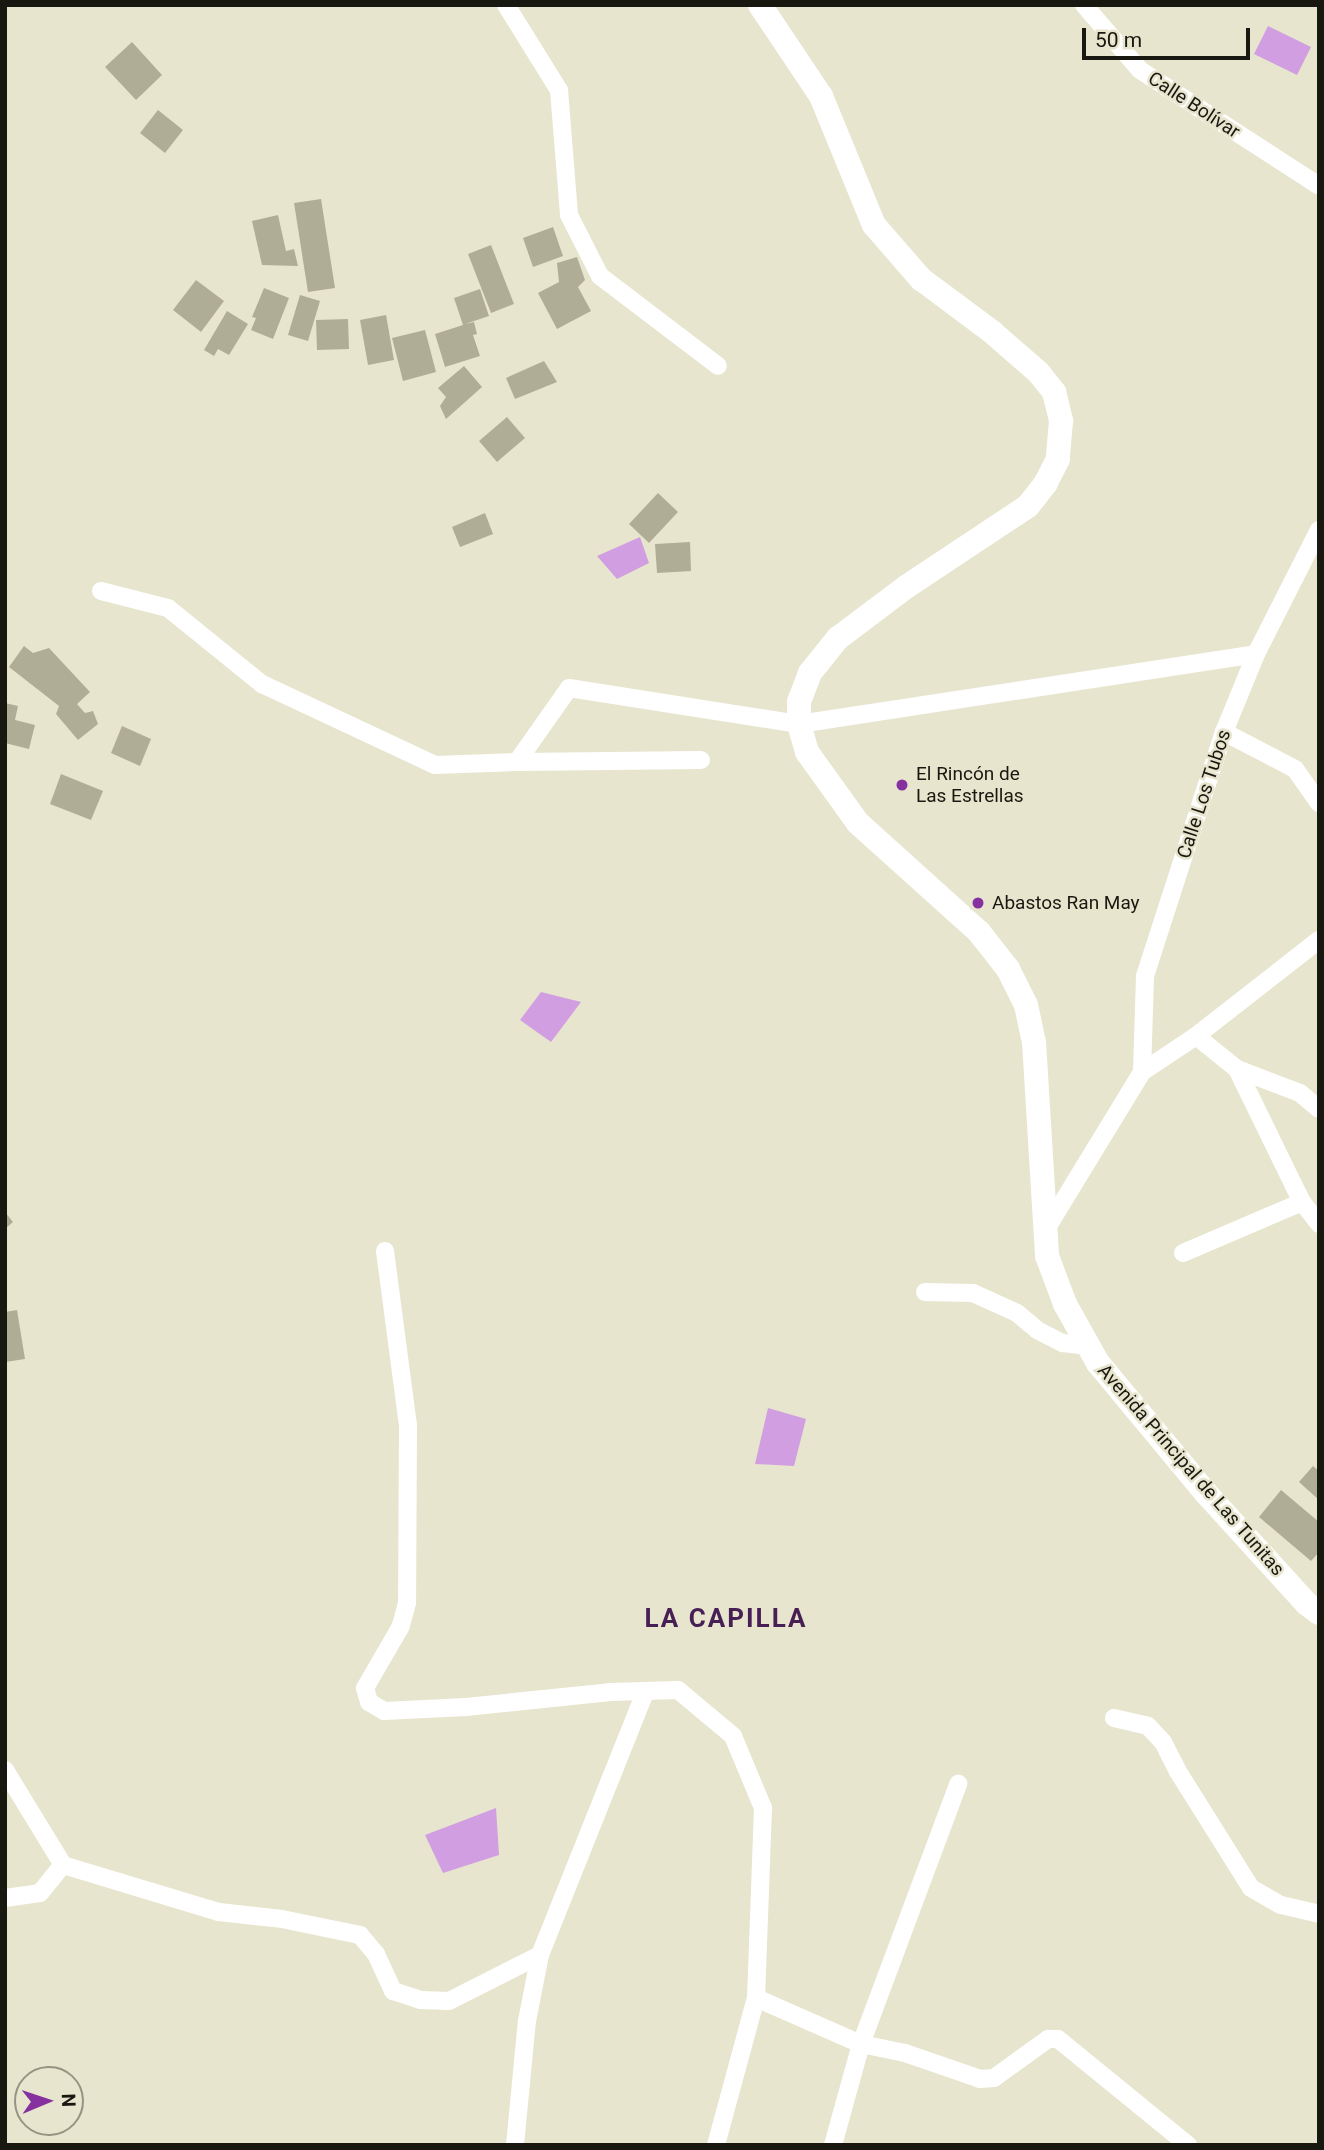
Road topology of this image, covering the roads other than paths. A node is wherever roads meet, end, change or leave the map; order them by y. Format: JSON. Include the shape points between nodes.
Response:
{"nodes":[{"id":1,"x":506,"y":5,"type":"edge"},
{"id":2,"x":760,"y":5,"type":"edge"},
{"id":3,"x":1084,"y":5,"type":"edge"},
{"id":4,"x":1319,"y":186,"type":"edge"},
{"id":5,"x":718,"y":366,"type":"dead end"},
{"id":6,"x":1319,"y":530,"type":"edge"},
{"id":7,"x":101,"y":591,"type":"dead end"},
{"id":8,"x":1256,"y":654,"type":"junction"},
{"id":9,"x":799,"y":724,"type":"junction"},
{"id":10,"x":1224,"y":732,"type":"junction"},
{"id":11,"x":701,"y":760,"type":"dead end"},
{"id":12,"x":517,"y":762,"type":"junction"},
{"id":13,"x":1319,"y":803,"type":"edge"},
{"id":14,"x":1319,"y":940,"type":"edge"},
{"id":15,"x":1196,"y":1035,"type":"junction"},
{"id":16,"x":1237,"y":1069,"type":"junction"},
{"id":17,"x":1142,"y":1072,"type":"junction"},
{"id":18,"x":1319,"y":1109,"type":"edge"},
{"id":19,"x":1302,"y":1202,"type":"junction"},
{"id":20,"x":1319,"y":1224,"type":"edge"},
{"id":21,"x":1043,"y":1234,"type":"junction"},
{"id":22,"x":385,"y":1251,"type":"dead end"},
{"id":23,"x":1183,"y":1253,"type":"dead end"},
{"id":24,"x":925,"y":1292,"type":"dead end"},
{"id":25,"x":1088,"y":1346,"type":"junction"},
{"id":26,"x":1319,"y":1613,"type":"edge"},
{"id":27,"x":645,"y":1692,"type":"junction"},
{"id":28,"x":1114,"y":1718,"type":"dead end"},
{"id":29,"x":5,"y":1770,"type":"edge"},
{"id":30,"x":958,"y":1784,"type":"dead end"},
{"id":31,"x":64,"y":1865,"type":"junction"},
{"id":32,"x":5,"y":1898,"type":"edge"},
{"id":33,"x":1319,"y":1914,"type":"edge"},
{"id":34,"x":540,"y":1955,"type":"junction"},
{"id":35,"x":756,"y":1998,"type":"junction"},
{"id":36,"x":861,"y":2045,"type":"junction"},
{"id":37,"x":515,"y":2145,"type":"edge"},
{"id":38,"x":716,"y":2145,"type":"edge"},
{"id":39,"x":834,"y":2145,"type":"edge"},
{"id":40,"x":1188,"y":2145,"type":"edge"}],
"edges":[{"from":1,"to":5,"type":"street","via":[[559,90],[569,215],[600,276]]},
{"from":2,"to":9,"type":"main road","name":"Avenida Principal de Las Tunitas","via":[[821,96],[874,225],[920,279],[1038,372],[1054,392],[1061,421],[1058,459],[1028,506],[838,638],[810,673],[799,702]]},
{"from":3,"to":4,"type":"street","name":"Calle Bolívar","via":[[1140,70]]},
{"from":6,"to":8,"type":"street","name":"Calle Los Tubos"},
{"from":7,"to":12,"type":"street","via":[[168,608],[262,684],[435,765]]},
{"from":8,"to":9,"type":"street"},
{"from":8,"to":10,"type":"street","name":"Calle Los Tubos"},
{"from":9,"to":12,"type":"street","via":[[569,688]]},
{"from":9,"to":21,"type":"main road","name":"Avenida Principal de Las Tunitas","via":[[807,752],[858,823],[979,932],[1008,969],[1026,1005],[1034,1042]]},
{"from":10,"to":13,"type":"street","via":[[1295,769]]},
{"from":10,"to":17,"type":"street","name":"Calle Los Tubos","via":[[1145,976]]},
{"from":11,"to":12,"type":"street"},
{"from":14,"to":15,"type":"street"},
{"from":15,"to":16,"type":"street"},
{"from":15,"to":17,"type":"street"},
{"from":16,"to":18,"type":"street","via":[[1300,1093]]},
{"from":16,"to":19,"type":"street"},
{"from":17,"to":21,"type":"street"},
{"from":19,"to":20,"type":"street"},
{"from":19,"to":23,"type":"street"},
{"from":21,"to":25,"type":"main road","name":"Avenida Principal de Las Tunitas","via":[[1065,1304]]},
{"from":22,"to":27,"type":"street","via":[[408,1425],[407,1603],[401,1626],[365,1688],[369,1702],[384,1710]]},
{"from":24,"to":25,"type":"street","via":[[973,1293],[1017,1313],[1063,1343]]},
{"from":25,"to":26,"type":"main road","name":"Avenida Principal de Las Tunitas","via":[[1205,1492]]},
{"from":27,"to":34,"type":"street"},
{"from":27,"to":35,"type":"street","via":[[678,1690],[733,1736],[762,1808]]},
{"from":28,"to":33,"type":"street","via":[[1149,1726],[1163,1742],[1251,1888],[1281,1905]]},
{"from":29,"to":31,"type":"street"},
{"from":30,"to":36,"type":"street"},
{"from":31,"to":32,"type":"street","via":[[40,1893]]},
{"from":31,"to":34,"type":"street","via":[[219,1912],[360,1935],[376,1954],[393,1991],[420,2000],[449,2001]]},
{"from":34,"to":37,"type":"street","via":[[527,2021]]},
{"from":35,"to":36,"type":"street"},
{"from":35,"to":38,"type":"street"},
{"from":36,"to":39,"type":"street"},
{"from":36,"to":40,"type":"street","via":[[905,2053],[988,2079],[1048,2039],[1058,2039]]}]}
